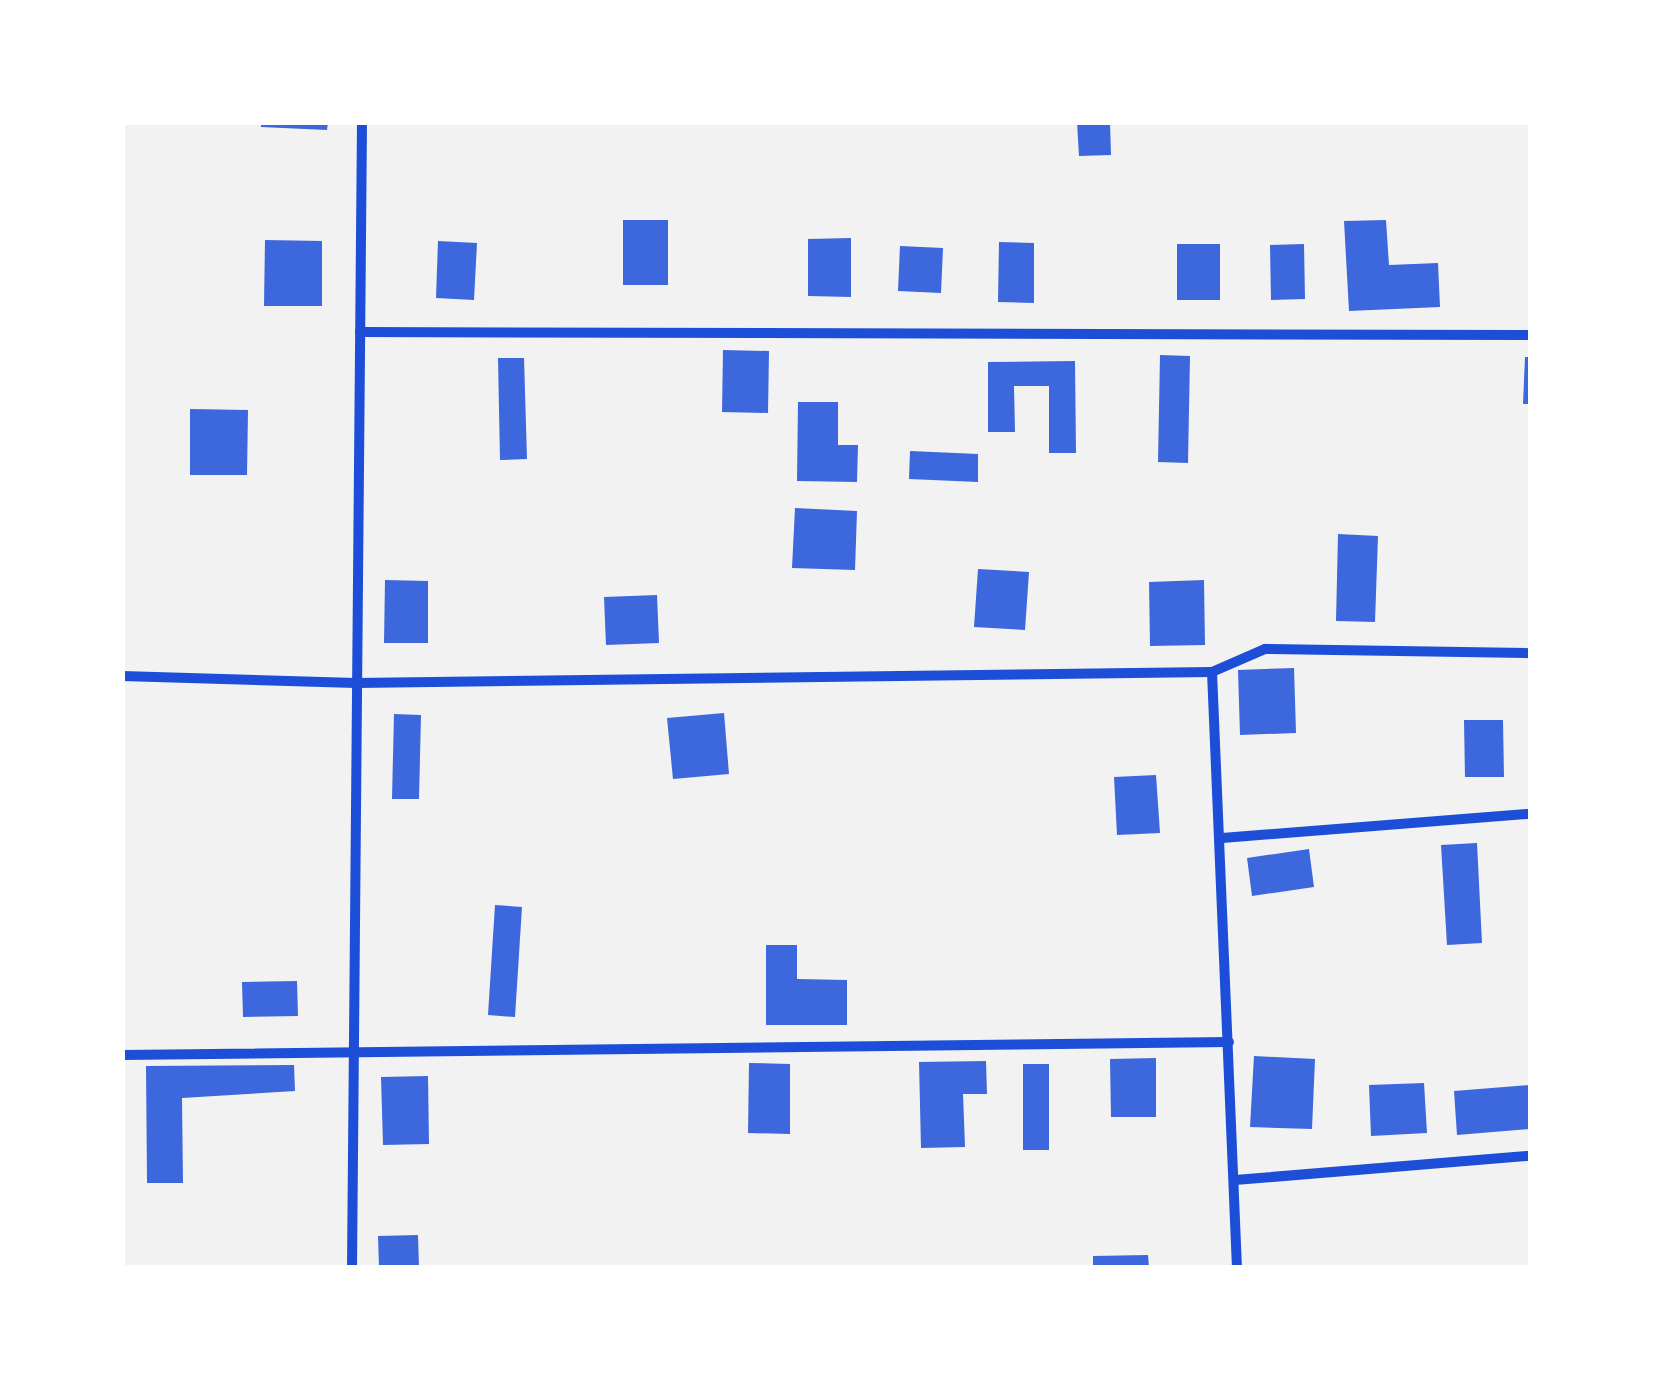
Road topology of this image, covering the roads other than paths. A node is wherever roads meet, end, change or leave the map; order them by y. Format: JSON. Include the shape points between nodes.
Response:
{"nodes":[{"id":1,"x":362,"y":122,"type":"edge"},
{"id":2,"x":360,"y":332,"type":"junction"},
{"id":3,"x":1530,"y":335,"type":"edge"},
{"id":4,"x":1530,"y":653,"type":"edge"},
{"id":5,"x":1212,"y":672,"type":"junction"},
{"id":6,"x":122,"y":676,"type":"edge"},
{"id":7,"x":356,"y":683,"type":"junction"},
{"id":8,"x":1530,"y":814,"type":"edge"},
{"id":9,"x":1222,"y":838,"type":"junction"},
{"id":10,"x":1229,"y":1042,"type":"junction"},
{"id":11,"x":356,"y":1052,"type":"junction"},
{"id":12,"x":122,"y":1055,"type":"edge"},
{"id":13,"x":1530,"y":1156,"type":"edge"},
{"id":14,"x":1235,"y":1180,"type":"junction"},
{"id":15,"x":352,"y":1268,"type":"edge"},
{"id":16,"x":1237,"y":1268,"type":"edge"}],
"edges":[{"from":1,"to":2,"type":"street"},
{"from":2,"to":3,"type":"street"},
{"from":2,"to":7,"type":"street"},
{"from":4,"to":5,"type":"street","via":[[1265,650]]},
{"from":5,"to":7,"type":"street"},
{"from":5,"to":9,"type":"street"},
{"from":6,"to":7,"type":"street"},
{"from":7,"to":11,"type":"street"},
{"from":8,"to":9,"type":"street"},
{"from":9,"to":10,"type":"street"},
{"from":10,"to":11,"type":"street"},
{"from":10,"to":14,"type":"street"},
{"from":11,"to":12,"type":"street"},
{"from":11,"to":15,"type":"street"},
{"from":13,"to":14,"type":"street"},
{"from":14,"to":16,"type":"street"}]}
